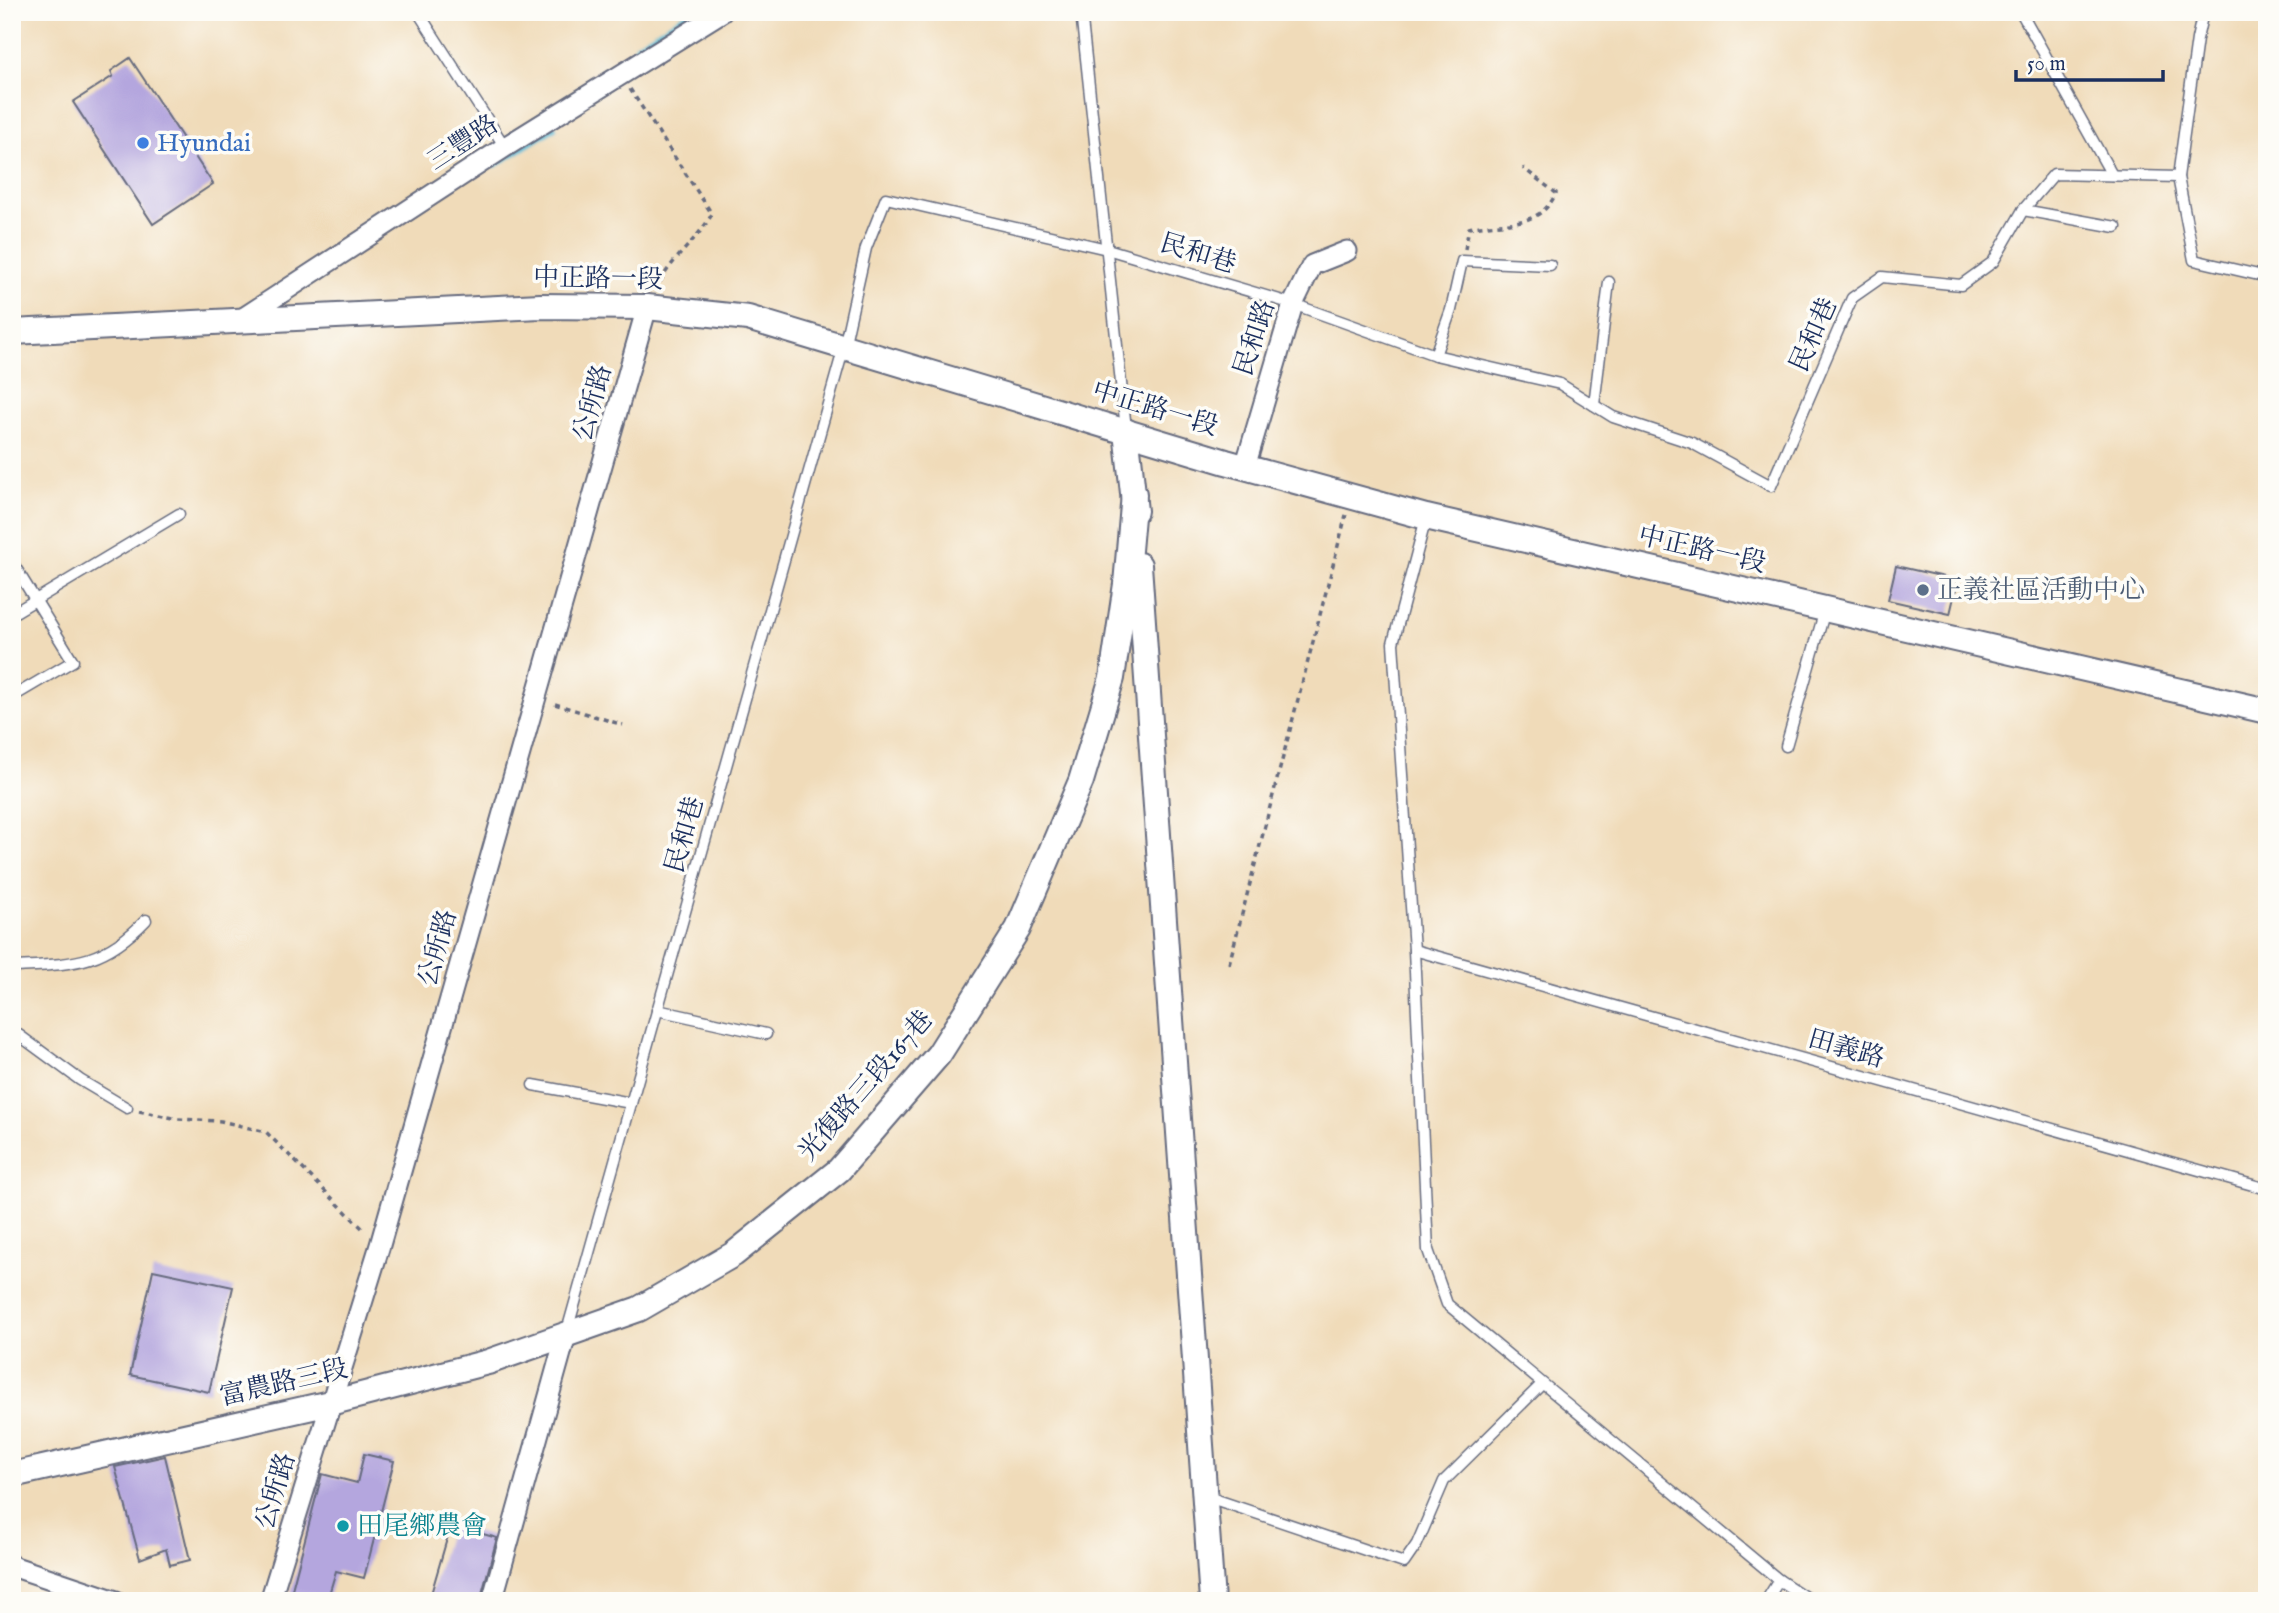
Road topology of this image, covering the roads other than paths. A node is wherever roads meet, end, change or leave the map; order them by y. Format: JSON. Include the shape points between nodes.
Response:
{"nodes":[{"id":1,"x":418,"y":12,"type":"edge"},
{"id":2,"x":722,"y":12,"type":"edge"},
{"id":3,"x":1081,"y":12,"type":"edge"},
{"id":4,"x":2021,"y":12,"type":"edge"},
{"id":5,"x":2203,"y":12,"type":"edge"},
{"id":6,"x":505,"y":147,"type":"junction"},
{"id":7,"x":2112,"y":175,"type":"junction"},
{"id":8,"x":2178,"y":177,"type":"junction"},
{"id":9,"x":2023,"y":210,"type":"junction"},
{"id":10,"x":2116,"y":227,"type":"dead end"},
{"id":11,"x":1107,"y":249,"type":"junction"},
{"id":12,"x":1347,"y":251,"type":"dead end"},
{"id":13,"x":1550,"y":265,"type":"dead end"},
{"id":14,"x":2267,"y":277,"type":"edge"},
{"id":15,"x":1609,"y":282,"type":"dead end"},
{"id":16,"x":1293,"y":304,"type":"junction"},
{"id":17,"x":647,"y":307,"type":"junction"},
{"id":18,"x":236,"y":323,"type":"junction"},
{"id":19,"x":12,"y":332,"type":"edge"},
{"id":20,"x":844,"y":347,"type":"junction"},
{"id":21,"x":1435,"y":355,"type":"junction"},
{"id":22,"x":1594,"y":405,"type":"junction"},
{"id":23,"x":1126,"y":431,"type":"junction"},
{"id":24,"x":1245,"y":467,"type":"junction"},
{"id":25,"x":1134,"y":494,"type":"junction"},
{"id":26,"x":179,"y":514,"type":"dead end"},
{"id":27,"x":1426,"y":517,"type":"junction"},
{"id":28,"x":12,"y":562,"type":"edge"},
{"id":29,"x":34,"y":600,"type":"junction"},
{"id":30,"x":1825,"y":609,"type":"junction"},
{"id":31,"x":12,"y":614,"type":"edge"},
{"id":32,"x":1112,"y":678,"type":"junction"},
{"id":33,"x":1148,"y":679,"type":"junction"},
{"id":34,"x":12,"y":697,"type":"edge"},
{"id":35,"x":2267,"y":711,"type":"edge"},
{"id":36,"x":1786,"y":746,"type":"dead end"},
{"id":37,"x":146,"y":920,"type":"dead end"},
{"id":38,"x":1414,"y":950,"type":"junction"},
{"id":39,"x":12,"y":967,"type":"edge"},
{"id":40,"x":657,"y":1010,"type":"junction"},
{"id":41,"x":12,"y":1030,"type":"edge"},
{"id":42,"x":766,"y":1034,"type":"dead end"},
{"id":43,"x":533,"y":1085,"type":"dead end"},
{"id":44,"x":631,"y":1103,"type":"junction"},
{"id":45,"x":127,"y":1108,"type":"road end"},
{"id":46,"x":2267,"y":1189,"type":"edge"},
{"id":47,"x":566,"y":1335,"type":"junction"},
{"id":48,"x":1542,"y":1384,"type":"junction"},
{"id":49,"x":330,"y":1403,"type":"junction"},
{"id":50,"x":12,"y":1475,"type":"edge"},
{"id":51,"x":1204,"y":1496,"type":"junction"},
{"id":52,"x":12,"y":1566,"type":"edge"},
{"id":53,"x":1779,"y":1580,"type":"junction"},
{"id":54,"x":106,"y":1599,"type":"edge"},
{"id":55,"x":270,"y":1601,"type":"edge"},
{"id":56,"x":492,"y":1601,"type":"edge"},
{"id":57,"x":1212,"y":1601,"type":"edge"},
{"id":58,"x":1766,"y":1601,"type":"edge"},
{"id":59,"x":1811,"y":1601,"type":"edge"}],
"edges":[{"from":1,"to":6,"type":"lane"},
{"from":2,"to":6,"type":"street","name":"三豐路"},
{"from":3,"to":11,"type":"lane"},
{"from":4,"to":7,"type":"lane"},
{"from":5,"to":8,"type":"lane"},
{"from":6,"to":18,"type":"street","name":"三豐路"},
{"from":7,"to":8,"type":"lane","name":"民和巷"},
{"from":7,"to":9,"type":"lane","name":"民和巷","via":[[2054,174]]},
{"from":8,"to":14,"type":"lane","via":[[2194,260]]},
{"from":9,"to":10,"type":"lane"},
{"from":9,"to":22,"type":"lane","name":"民和巷","via":[[1993,262],[1961,285],[1882,277],[1852,298],[1771,486],[1692,443],[1613,417]]},
{"from":11,"to":16,"type":"lane","name":"民和巷"},
{"from":11,"to":20,"type":"lane","name":"民和巷","via":[[886,198],[866,248]]},
{"from":11,"to":23,"type":"lane"},
{"from":12,"to":16,"type":"street","name":"民和路","via":[[1312,265]]},
{"from":13,"to":21,"type":"lane","via":[[1462,261]]},
{"from":15,"to":22,"type":"lane"},
{"from":16,"to":21,"type":"lane","name":"民和巷"},
{"from":16,"to":24,"type":"street","name":"民和路"},
{"from":17,"to":18,"type":"street","name":"中正路一段","via":[[540,306]]},
{"from":17,"to":20,"type":"street","name":"中正路一段","via":[[748,318]]},
{"from":17,"to":49,"type":"street","name":"公所路","via":[[380,1245]]},
{"from":18,"to":19,"type":"street","name":"中正路一段"},
{"from":20,"to":23,"type":"street","name":"中正路一段"},
{"from":20,"to":40,"type":"lane","name":"民和巷"},
{"from":21,"to":22,"type":"lane","name":"民和巷","via":[[1560,384]]},
{"from":23,"to":24,"type":"street","name":"中正路一段"},
{"from":23,"to":25,"type":"street"},
{"from":24,"to":27,"type":"street","name":"中正路一段"},
{"from":25,"to":32,"type":"street","name":"光復路三段167巷"},
{"from":25,"to":33,"type":"street"},
{"from":26,"to":29,"type":"lane"},
{"from":27,"to":30,"type":"street","name":"中正路一段"},
{"from":27,"to":38,"type":"lane","via":[[1393,643]]},
{"from":28,"to":29,"type":"lane"},
{"from":29,"to":31,"type":"lane"},
{"from":29,"to":34,"type":"lane","via":[[73,661]]},
{"from":30,"to":35,"type":"street","name":"中正路一段"},
{"from":30,"to":36,"type":"lane"},
{"from":32,"to":33,"type":"street","via":[[1139,670]]},
{"from":32,"to":47,"type":"street","name":"光復路三段167巷","via":[[1081,781],[1018,929],[939,1054],[839,1170],[734,1254],[639,1309]]},
{"from":33,"to":51,"type":"street"},
{"from":37,"to":39,"type":"lane","via":[[125,942],[93,959]]},
{"from":38,"to":46,"type":"lane","name":"田義路"},
{"from":38,"to":48,"type":"lane","via":[[1428,1250],[1447,1304]]},
{"from":40,"to":42,"type":"lane"},
{"from":40,"to":44,"type":"lane","name":"民和巷"},
{"from":41,"to":45,"type":"lane"},
{"from":43,"to":44,"type":"lane"},
{"from":44,"to":47,"type":"lane","name":"民和巷"},
{"from":47,"to":49,"type":"street","name":"富農路三段","via":[[488,1362]]},
{"from":47,"to":56,"type":"street"},
{"from":48,"to":51,"type":"lane","via":[[1444,1481],[1404,1563]]},
{"from":48,"to":53,"type":"lane"},
{"from":49,"to":50,"type":"street","name":"富農路三段"},
{"from":49,"to":55,"type":"street","name":"公所路"},
{"from":51,"to":57,"type":"street"},
{"from":52,"to":54,"type":"street"},
{"from":53,"to":58,"type":"lane"},
{"from":53,"to":59,"type":"lane"}]}
